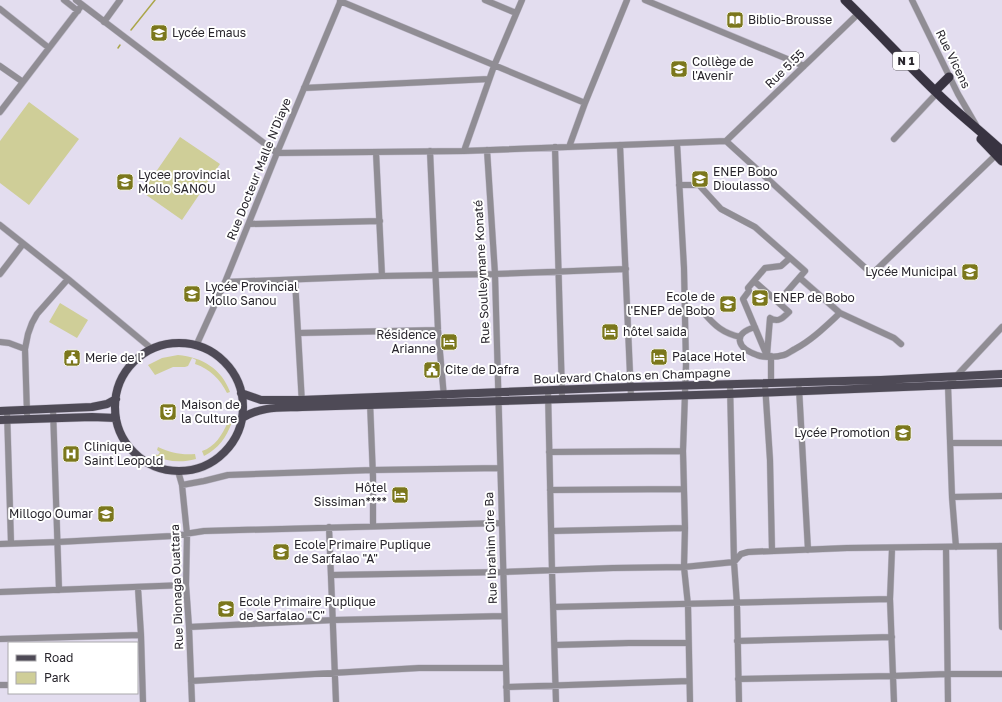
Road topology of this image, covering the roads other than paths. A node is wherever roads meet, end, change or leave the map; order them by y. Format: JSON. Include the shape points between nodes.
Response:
{"nodes":[{"id":1,"x":64,"y":0,"type":"edge"},
{"id":2,"x":76,"y":0,"type":"edge"},
{"id":3,"x":120,"y":0,"type":"edge"},
{"id":4,"x":485,"y":0,"type":"edge"},
{"id":5,"x":522,"y":0,"type":"edge"},
{"id":6,"x":627,"y":0,"type":"edge"},
{"id":7,"x":644,"y":0,"type":"edge"},
{"id":8,"x":845,"y":0,"type":"edge"},
{"id":9,"x":912,"y":0,"type":"edge"},
{"id":10,"x":340,"y":1,"type":"edge"},
{"id":11,"x":82,"y":6,"type":"junction"},
{"id":12,"x":0,"y":9,"type":"edge"},
{"id":13,"x":78,"y":11,"type":"junction"},
{"id":14,"x":516,"y":13,"type":"junction"},
{"id":15,"x":859,"y":14,"type":"junction"},
{"id":16,"x":104,"y":22,"type":"junction"},
{"id":17,"x":49,"y":48,"type":"junction"},
{"id":18,"x":0,"y":66,"type":"edge"},
{"id":19,"x":494,"y":66,"type":"junction"},
{"id":20,"x":804,"y":66,"type":"junction"},
{"id":21,"x":949,"y":77,"type":"junction"},
{"id":22,"x":488,"y":79,"type":"junction"},
{"id":23,"x":23,"y":82,"type":"junction"},
{"id":24,"x":304,"y":88,"type":"junction"},
{"id":25,"x":936,"y":92,"type":"junction"},
{"id":26,"x":585,"y":103,"type":"junction"},
{"id":27,"x":0,"y":112,"type":"edge"},
{"id":28,"x":968,"y":122,"type":"junction"},
{"id":29,"x":977,"y":127,"type":"junction"},
{"id":30,"x":894,"y":139,"type":"dead end"},
{"id":31,"x":726,"y":141,"type":"junction"},
{"id":32,"x":677,"y":143,"type":"junction"},
{"id":33,"x":620,"y":145,"type":"junction"},
{"id":34,"x":555,"y":147,"type":"junction"},
{"id":35,"x":569,"y":147,"type":"junction"},
{"id":36,"x":487,"y":150,"type":"junction"},
{"id":37,"x":430,"y":151,"type":"junction"},
{"id":38,"x":464,"y":151,"type":"junction"},
{"id":39,"x":376,"y":152,"type":"junction"},
{"id":40,"x":277,"y":154,"type":"junction"},
{"id":41,"x":1000,"y":154,"type":"edge"},
{"id":42,"x":679,"y":184,"type":"junction"},
{"id":43,"x":380,"y":221,"type":"junction"},
{"id":44,"x":249,"y":224,"type":"junction"},
{"id":45,"x":0,"y":225,"type":"edge"},
{"id":46,"x":23,"y":244,"type":"junction"},
{"id":47,"x":790,"y":258,"type":"junction"},
{"id":48,"x":626,"y":269,"type":"junction"},
{"id":49,"x":559,"y":272,"type":"junction"},
{"id":50,"x":0,"y":274,"type":"edge"},
{"id":51,"x":495,"y":274,"type":"junction"},
{"id":52,"x":436,"y":275,"type":"junction"},
{"id":53,"x":382,"y":276,"type":"junction"},
{"id":54,"x":800,"y":278,"type":"junction"},
{"id":55,"x":68,"y":279,"type":"junction"},
{"id":56,"x":295,"y":280,"type":"junction"},
{"id":57,"x":754,"y":280,"type":"junction"},
{"id":58,"x":225,"y":282,"type":"junction"},
{"id":59,"x":778,"y":302,"type":"junction"},
{"id":60,"x":840,"y":313,"type":"junction"},
{"id":61,"x":704,"y":314,"type":"dead end"},
{"id":62,"x":755,"y":327,"type":"junction"},
{"id":63,"x":1002,"y":327,"type":"edge"},
{"id":64,"x":438,"y":330,"type":"junction"},
{"id":65,"x":299,"y":333,"type":"junction"},
{"id":66,"x":740,"y":337,"type":"junction"},
{"id":67,"x":0,"y":342,"type":"edge"},
{"id":68,"x":901,"y":344,"type":"dead end"},
{"id":69,"x":196,"y":346,"type":"junction"},
{"id":70,"x":25,"y":349,"type":"junction"},
{"id":71,"x":152,"y":349,"type":"junction"},
{"id":72,"x":769,"y":356,"type":"junction"},
{"id":73,"x":1002,"y":374,"type":"edge"},
{"id":74,"x":957,"y":376,"type":"junction"},
{"id":75,"x":1002,"y":383,"type":"edge"},
{"id":76,"x":730,"y":384,"type":"junction"},
{"id":77,"x":768,"y":384,"type":"junction"},
{"id":78,"x":948,"y":384,"type":"junction"},
{"id":79,"x":686,"y":386,"type":"junction"},
{"id":80,"x":800,"y":386,"type":"junction"},
{"id":81,"x":630,"y":387,"type":"junction"},
{"id":82,"x":548,"y":390,"type":"junction"},
{"id":83,"x":562,"y":390,"type":"junction"},
{"id":84,"x":765,"y":392,"type":"junction"},
{"id":85,"x":241,"y":393,"type":"junction"},
{"id":86,"x":498,"y":393,"type":"junction"},
{"id":87,"x":729,"y":394,"type":"junction"},
{"id":88,"x":685,"y":396,"type":"junction"},
{"id":89,"x":631,"y":397,"type":"junction"},
{"id":90,"x":116,"y":399,"type":"junction"},
{"id":91,"x":444,"y":399,"type":"junction"},
{"id":92,"x":548,"y":400,"type":"junction"},
{"id":93,"x":562,"y":400,"type":"junction"},
{"id":94,"x":370,"y":401,"type":"junction"},
{"id":95,"x":498,"y":402,"type":"junction"},
{"id":96,"x":302,"y":403,"type":"junction"},
{"id":97,"x":53,"y":409,"type":"junction"},
{"id":98,"x":26,"y":410,"type":"junction"},
{"id":99,"x":3,"y":411,"type":"edge"},
{"id":100,"x":54,"y":418,"type":"junction"},
{"id":101,"x":116,"y":418,"type":"junction"},
{"id":102,"x":242,"y":418,"type":"junction"},
{"id":103,"x":28,"y":419,"type":"junction"},
{"id":104,"x":3,"y":420,"type":"edge"},
{"id":105,"x":951,"y":443,"type":"junction"},
{"id":106,"x":1002,"y":443,"type":"edge"},
{"id":107,"x":683,"y":451,"type":"junction"},
{"id":108,"x":549,"y":452,"type":"junction"},
{"id":109,"x":500,"y":468,"type":"junction"},
{"id":110,"x":373,"y":470,"type":"junction"},
{"id":111,"x":178,"y":471,"type":"junction"},
{"id":112,"x":182,"y":485,"type":"junction"},
{"id":113,"x":684,"y":489,"type":"junction"},
{"id":114,"x":550,"y":490,"type":"junction"},
{"id":115,"x":1002,"y":496,"type":"edge"},
{"id":116,"x":952,"y":497,"type":"junction"},
{"id":117,"x":502,"y":523,"type":"junction"},
{"id":118,"x":373,"y":526,"type":"junction"},
{"id":119,"x":329,"y":527,"type":"junction"},
{"id":120,"x":685,"y":528,"type":"junction"},
{"id":121,"x":551,"y":531,"type":"junction"},
{"id":122,"x":187,"y":534,"type":"junction"},
{"id":123,"x":58,"y":542,"type":"junction"},
{"id":124,"x":11,"y":543,"type":"junction"},
{"id":125,"x":0,"y":544,"type":"edge"},
{"id":126,"x":1001,"y":546,"type":"edge"},
{"id":127,"x":946,"y":547,"type":"junction"},
{"id":128,"x":956,"y":547,"type":"junction"},
{"id":129,"x":892,"y":548,"type":"junction"},
{"id":130,"x":808,"y":550,"type":"junction"},
{"id":131,"x":772,"y":551,"type":"junction"},
{"id":132,"x":734,"y":562,"type":"junction"},
{"id":133,"x":684,"y":566,"type":"junction"},
{"id":134,"x":552,"y":571,"type":"junction"},
{"id":135,"x":503,"y":572,"type":"junction"},
{"id":136,"x":332,"y":575,"type":"junction"},
{"id":137,"x":186,"y":585,"type":"junction"},
{"id":138,"x":138,"y":588,"type":"junction"},
{"id":139,"x":59,"y":590,"type":"junction"},
{"id":140,"x":0,"y":592,"type":"edge"},
{"id":141,"x":890,"y":599,"type":"junction"},
{"id":142,"x":737,"y":604,"type":"junction"},
{"id":143,"x":688,"y":605,"type":"junction"},
{"id":144,"x":553,"y":607,"type":"junction"},
{"id":145,"x":504,"y":616,"type":"junction"},
{"id":146,"x":334,"y":620,"type":"junction"},
{"id":147,"x":189,"y":627,"type":"junction"},
{"id":148,"x":1002,"y":627,"type":"edge"},
{"id":149,"x":141,"y":635,"type":"junction"},
{"id":150,"x":892,"y":637,"type":"junction"},
{"id":151,"x":0,"y":640,"type":"edge"},
{"id":152,"x":737,"y":641,"type":"junction"},
{"id":153,"x":688,"y":643,"type":"junction"},
{"id":154,"x":555,"y":645,"type":"junction"},
{"id":155,"x":506,"y":668,"type":"junction"},
{"id":156,"x":335,"y":671,"type":"junction"},
{"id":157,"x":947,"y":674,"type":"junction"},
{"id":158,"x":1002,"y":674,"type":"edge"},
{"id":159,"x":892,"y":676,"type":"junction"},
{"id":160,"x":738,"y":679,"type":"junction"},
{"id":161,"x":191,"y":680,"type":"junction"},
{"id":162,"x":689,"y":681,"type":"junction"},
{"id":163,"x":140,"y":683,"type":"edge"},
{"id":164,"x":556,"y":686,"type":"junction"},
{"id":165,"x":506,"y":687,"type":"junction"},
{"id":166,"x":143,"y":702,"type":"edge"},
{"id":167,"x":192,"y":702,"type":"edge"},
{"id":168,"x":336,"y":702,"type":"edge"},
{"id":169,"x":507,"y":702,"type":"edge"},
{"id":170,"x":556,"y":702,"type":"edge"},
{"id":171,"x":690,"y":702,"type":"edge"},
{"id":172,"x":739,"y":702,"type":"edge"},
{"id":173,"x":894,"y":702,"type":"edge"},
{"id":174,"x":948,"y":702,"type":"edge"}],
"edges":[{"from":1,"to":13,"type":"street"},
{"from":2,"to":11,"type":"street"},
{"from":3,"to":16,"type":"street"},
{"from":4,"to":14,"type":"street"},
{"from":5,"to":14,"type":"street"},
{"from":6,"to":26,"type":"street"},
{"from":7,"to":20,"type":"street"},
{"from":8,"to":15,"type":"highway","number":"N 1"},
{"from":9,"to":21,"type":"street","name":"Rue Vicens"},
{"from":10,"to":19,"type":"street"},
{"from":10,"to":24,"type":"street","name":"Rue Docteur Malle N'Diaye"},
{"from":11,"to":13,"type":"street"},
{"from":11,"to":16,"type":"street"},
{"from":12,"to":17,"type":"street"},
{"from":13,"to":17,"type":"street"},
{"from":14,"to":19,"type":"street"},
{"from":15,"to":20,"type":"street","name":"Rue 5.55"},
{"from":15,"to":25,"type":"highway","number":"N 1"},
{"from":16,"to":40,"type":"street"},
{"from":17,"to":23,"type":"street"},
{"from":18,"to":23,"type":"street"},
{"from":19,"to":22,"type":"street"},
{"from":19,"to":26,"type":"street"},
{"from":20,"to":31,"type":"street","name":"Rue 5.55"},
{"from":21,"to":25,"type":"highway"},
{"from":21,"to":29,"type":"street","name":"Rue Vicens"},
{"from":22,"to":24,"type":"street"},
{"from":22,"to":38,"type":"street"},
{"from":23,"to":27,"type":"street"},
{"from":24,"to":40,"type":"street","name":"Rue Docteur Malle N'Diaye"},
{"from":25,"to":28,"type":"highway","number":"N 1"},
{"from":25,"to":30,"type":"street"},
{"from":26,"to":35,"type":"street"},
{"from":28,"to":29,"type":"highway","number":"N 1"},
{"from":28,"to":41,"type":"highway","number":"N 1","via":[[973,131]]},
{"from":29,"to":41,"type":"highway","number":"N 1"},
{"from":31,"to":32,"type":"street"},
{"from":31,"to":41,"type":"street","via":[[872,274]]},
{"from":32,"to":33,"type":"street"},
{"from":32,"to":42,"type":"street"},
{"from":33,"to":35,"type":"street"},
{"from":33,"to":48,"type":"street"},
{"from":34,"to":35,"type":"street"},
{"from":34,"to":36,"type":"street"},
{"from":34,"to":49,"type":"street"},
{"from":36,"to":38,"type":"street"},
{"from":36,"to":51,"type":"street","name":"Rue Soulleymane Konaté"},
{"from":37,"to":38,"type":"street"},
{"from":37,"to":39,"type":"street"},
{"from":37,"to":52,"type":"street"},
{"from":39,"to":40,"type":"street"},
{"from":39,"to":43,"type":"street"},
{"from":40,"to":44,"type":"street","name":"Rue Docteur Malle N'Diaye"},
{"from":42,"to":47,"type":"street","via":[[698,186],[721,209],[755,227]]},
{"from":42,"to":79,"type":"street","via":[[684,268]]},
{"from":43,"to":44,"type":"street"},
{"from":43,"to":53,"type":"street"},
{"from":44,"to":58,"type":"street","name":"Rue Docteur Malle N'Diaye"},
{"from":45,"to":46,"type":"street"},
{"from":46,"to":50,"type":"street"},
{"from":46,"to":55,"type":"street"},
{"from":47,"to":54,"type":"street","via":[[805,271]]},
{"from":47,"to":57,"type":"street","via":[[781,266],[765,268]]},
{"from":48,"to":49,"type":"street"},
{"from":48,"to":81,"type":"street"},
{"from":49,"to":51,"type":"street"},
{"from":49,"to":83,"type":"street"},
{"from":51,"to":52,"type":"street"},
{"from":51,"to":86,"type":"street","name":"Rue Soulleymane Konaté"},
{"from":52,"to":53,"type":"street"},
{"from":52,"to":64,"type":"street"},
{"from":53,"to":56,"type":"street"},
{"from":54,"to":59,"type":"street"},
{"from":54,"to":60,"type":"street"},
{"from":55,"to":70,"type":"street","via":[[37,314],[30,328]]},
{"from":55,"to":71,"type":"street"},
{"from":56,"to":58,"type":"street"},
{"from":56,"to":65,"type":"street"},
{"from":57,"to":59,"type":"street"},
{"from":57,"to":62,"type":"street","via":[[743,299]]},
{"from":58,"to":69,"type":"street","name":"Rue Docteur Malle N'Diaye"},
{"from":59,"to":72,"type":"street","via":[[789,312],[782,319],[770,318]]},
{"from":60,"to":68,"type":"street","via":[[894,338]]},
{"from":60,"to":72,"type":"street","via":[[808,342],[784,355]]},
{"from":61,"to":66,"type":"street","via":[[717,328]]},
{"from":62,"to":66,"type":"street","via":[[743,332]]},
{"from":62,"to":72,"type":"street"},
{"from":63,"to":74,"type":"street"},
{"from":64,"to":65,"type":"street"},
{"from":64,"to":91,"type":"street"},
{"from":65,"to":96,"type":"street"},
{"from":66,"to":72,"type":"street","via":[[743,348],[758,356]]},
{"from":67,"to":70,"type":"street"},
{"from":69,"to":71,"type":"main road","via":[[172,344]]},
{"from":69,"to":85,"type":"main road","via":[[210,352],[224,363],[235,377]]},
{"from":70,"to":98,"type":"street"},
{"from":71,"to":90,"type":"main road","via":[[128,368],[120,382]]},
{"from":72,"to":77,"type":"street"},
{"from":73,"to":74,"type":"main road","name":"Boulevard Chalons en Champagne"},
{"from":74,"to":78,"type":"street"},
{"from":74,"to":80,"type":"main road","name":"Boulevard Chalons en Champagne"},
{"from":75,"to":78,"type":"main road","name":"Boulevard Chalons en Champagne"},
{"from":76,"to":77,"type":"main road","name":"Boulevard Chalons en Champagne"},
{"from":76,"to":79,"type":"main road","name":"Boulevard Chalons en Champagne"},
{"from":76,"to":87,"type":"street"},
{"from":77,"to":80,"type":"main road","name":"Boulevard Chalons en Champagne"},
{"from":77,"to":84,"type":"street"},
{"from":78,"to":80,"type":"main road","name":"Boulevard Chalons en Champagne"},
{"from":78,"to":105,"type":"street"},
{"from":79,"to":81,"type":"main road","name":"Boulevard Chalons en Champagne"},
{"from":79,"to":88,"type":"street"},
{"from":80,"to":84,"type":"main road","name":"Boulevard Chalons en Champagne"},
{"from":80,"to":130,"type":"street"},
{"from":81,"to":83,"type":"main road","name":"Boulevard Chalons en Champagne"},
{"from":81,"to":89,"type":"street"},
{"from":82,"to":83,"type":"main road","name":"Boulevard Chalons en Champagne"},
{"from":82,"to":86,"type":"main road","name":"Boulevard Chalons en Champagne"},
{"from":82,"to":92,"type":"street"},
{"from":83,"to":93,"type":"street"},
{"from":84,"to":87,"type":"main road","name":"Boulevard Chalons en Champagne"},
{"from":84,"to":131,"type":"street","via":[[770,460]]},
{"from":85,"to":96,"type":"main road","name":"Boulevard Chalons en Champagne","via":[[261,400]]},
{"from":85,"to":102,"type":"main road"},
{"from":86,"to":91,"type":"main road","name":"Boulevard Chalons en Champagne"},
{"from":86,"to":95,"type":"street","name":"Rue Ibrahim Cire Ba"},
{"from":87,"to":88,"type":"main road","name":"Boulevard Chalons en Champagne"},
{"from":87,"to":132,"type":"street"},
{"from":88,"to":89,"type":"main road","name":"Boulevard Chalons en Champagne"},
{"from":88,"to":107,"type":"street"},
{"from":89,"to":93,"type":"main road","name":"Boulevard Chalons en Champagne"},
{"from":90,"to":97,"type":"main road","via":[[99,406]]},
{"from":90,"to":101,"type":"main road"},
{"from":91,"to":94,"type":"main road","name":"Boulevard Chalons en Champagne"},
{"from":91,"to":95,"type":"main road","name":"Boulevard Chalons en Champagne"},
{"from":92,"to":93,"type":"main road","name":"Boulevard Chalons en Champagne"},
{"from":92,"to":95,"type":"main road","name":"Boulevard Chalons en Champagne"},
{"from":92,"to":108,"type":"street"},
{"from":94,"to":96,"type":"main road","name":"Boulevard Chalons en Champagne"},
{"from":94,"to":110,"type":"street"},
{"from":95,"to":109,"type":"street","name":"Rue Ibrahim Cire Ba"},
{"from":96,"to":102,"type":"main road","name":"Boulevard Chalons en Champagne","via":[[260,409]]},
{"from":97,"to":98,"type":"main road"},
{"from":97,"to":100,"type":"street"},
{"from":98,"to":99,"type":"main road"},
{"from":98,"to":103,"type":"street"},
{"from":99,"to":104,"type":"street"},
{"from":100,"to":101,"type":"main road"},
{"from":100,"to":103,"type":"main road"},
{"from":100,"to":123,"type":"street"},
{"from":101,"to":111,"type":"main road","via":[[125,441],[138,456],[165,470]]},
{"from":102,"to":111,"type":"main road","via":[[233,442],[219,458],[200,468]]},
{"from":103,"to":104,"type":"main road"},
{"from":104,"to":124,"type":"street"},
{"from":105,"to":106,"type":"street"},
{"from":105,"to":116,"type":"street"},
{"from":107,"to":108,"type":"street"},
{"from":107,"to":113,"type":"street"},
{"from":108,"to":114,"type":"street"},
{"from":109,"to":110,"type":"street"},
{"from":109,"to":117,"type":"street","name":"Rue Ibrahim Cire Ba"},
{"from":110,"to":112,"type":"street","via":[[228,475]]},
{"from":110,"to":118,"type":"street"},
{"from":111,"to":112,"type":"street","name":"Rue Dionaga Ouattara"},
{"from":112,"to":122,"type":"street","name":"Rue Dionaga Ouattara"},
{"from":113,"to":114,"type":"street"},
{"from":113,"to":120,"type":"street"},
{"from":114,"to":121,"type":"street"},
{"from":115,"to":116,"type":"street"},
{"from":116,"to":128,"type":"street"},
{"from":117,"to":118,"type":"street"},
{"from":117,"to":135,"type":"street","name":"Rue Ibrahim Cire Ba"},
{"from":118,"to":119,"type":"street"},
{"from":119,"to":122,"type":"street","via":[[204,531]]},
{"from":119,"to":136,"type":"street"},
{"from":120,"to":121,"type":"street"},
{"from":120,"to":133,"type":"street"},
{"from":121,"to":134,"type":"street"},
{"from":122,"to":123,"type":"street"},
{"from":122,"to":137,"type":"street","name":"Rue Dionaga Ouattara"},
{"from":123,"to":124,"type":"street"},
{"from":123,"to":139,"type":"street"},
{"from":124,"to":125,"type":"street"},
{"from":126,"to":128,"type":"street"},
{"from":126,"to":148,"type":"street"},
{"from":127,"to":128,"type":"street"},
{"from":127,"to":129,"type":"street"},
{"from":127,"to":157,"type":"street"},
{"from":129,"to":130,"type":"street"},
{"from":129,"to":141,"type":"street"},
{"from":130,"to":131,"type":"street"},
{"from":131,"to":132,"type":"street","via":[[741,554]]},
{"from":132,"to":133,"type":"street"},
{"from":132,"to":142,"type":"street"},
{"from":133,"to":134,"type":"street"},
{"from":133,"to":143,"type":"street"},
{"from":134,"to":135,"type":"street"},
{"from":134,"to":144,"type":"street"},
{"from":135,"to":136,"type":"street"},
{"from":135,"to":145,"type":"street","name":"Rue Ibrahim Cire Ba"},
{"from":136,"to":146,"type":"street"},
{"from":137,"to":138,"type":"street"},
{"from":137,"to":147,"type":"street","name":"Rue Dionaga Ouattara"},
{"from":138,"to":139,"type":"street"},
{"from":138,"to":149,"type":"street"},
{"from":139,"to":140,"type":"street"},
{"from":141,"to":142,"type":"street"},
{"from":141,"to":150,"type":"street"},
{"from":142,"to":143,"type":"street"},
{"from":142,"to":152,"type":"street"},
{"from":143,"to":144,"type":"street"},
{"from":143,"to":153,"type":"street"},
{"from":144,"to":154,"type":"street"},
{"from":145,"to":146,"type":"street"},
{"from":145,"to":155,"type":"street","name":"Rue Ibrahim Cire Ba"},
{"from":146,"to":147,"type":"street"},
{"from":146,"to":156,"type":"street"},
{"from":147,"to":161,"type":"street","name":"Rue Dionaga Ouattara"},
{"from":149,"to":151,"type":"street"},
{"from":149,"to":163,"type":"street"},
{"from":150,"to":152,"type":"street"},
{"from":150,"to":159,"type":"street"},
{"from":152,"to":160,"type":"street"},
{"from":153,"to":154,"type":"street"},
{"from":153,"to":162,"type":"street"},
{"from":154,"to":164,"type":"street"},
{"from":155,"to":156,"type":"street"},
{"from":155,"to":165,"type":"street","name":"Rue Ibrahim Cire Ba"},
{"from":156,"to":161,"type":"street"},
{"from":156,"to":168,"type":"street"},
{"from":157,"to":158,"type":"street"},
{"from":157,"to":159,"type":"street"},
{"from":157,"to":174,"type":"street"},
{"from":159,"to":160,"type":"street"},
{"from":159,"to":173,"type":"street"},
{"from":160,"to":172,"type":"street"},
{"from":161,"to":167,"type":"street","name":"Rue Dionaga Ouattara"},
{"from":162,"to":164,"type":"street"},
{"from":162,"to":171,"type":"street"},
{"from":163,"to":166,"type":"street"},
{"from":164,"to":165,"type":"street"},
{"from":164,"to":170,"type":"street"},
{"from":165,"to":169,"type":"street","name":"Rue Ibrahim Cire Ba"}]}
